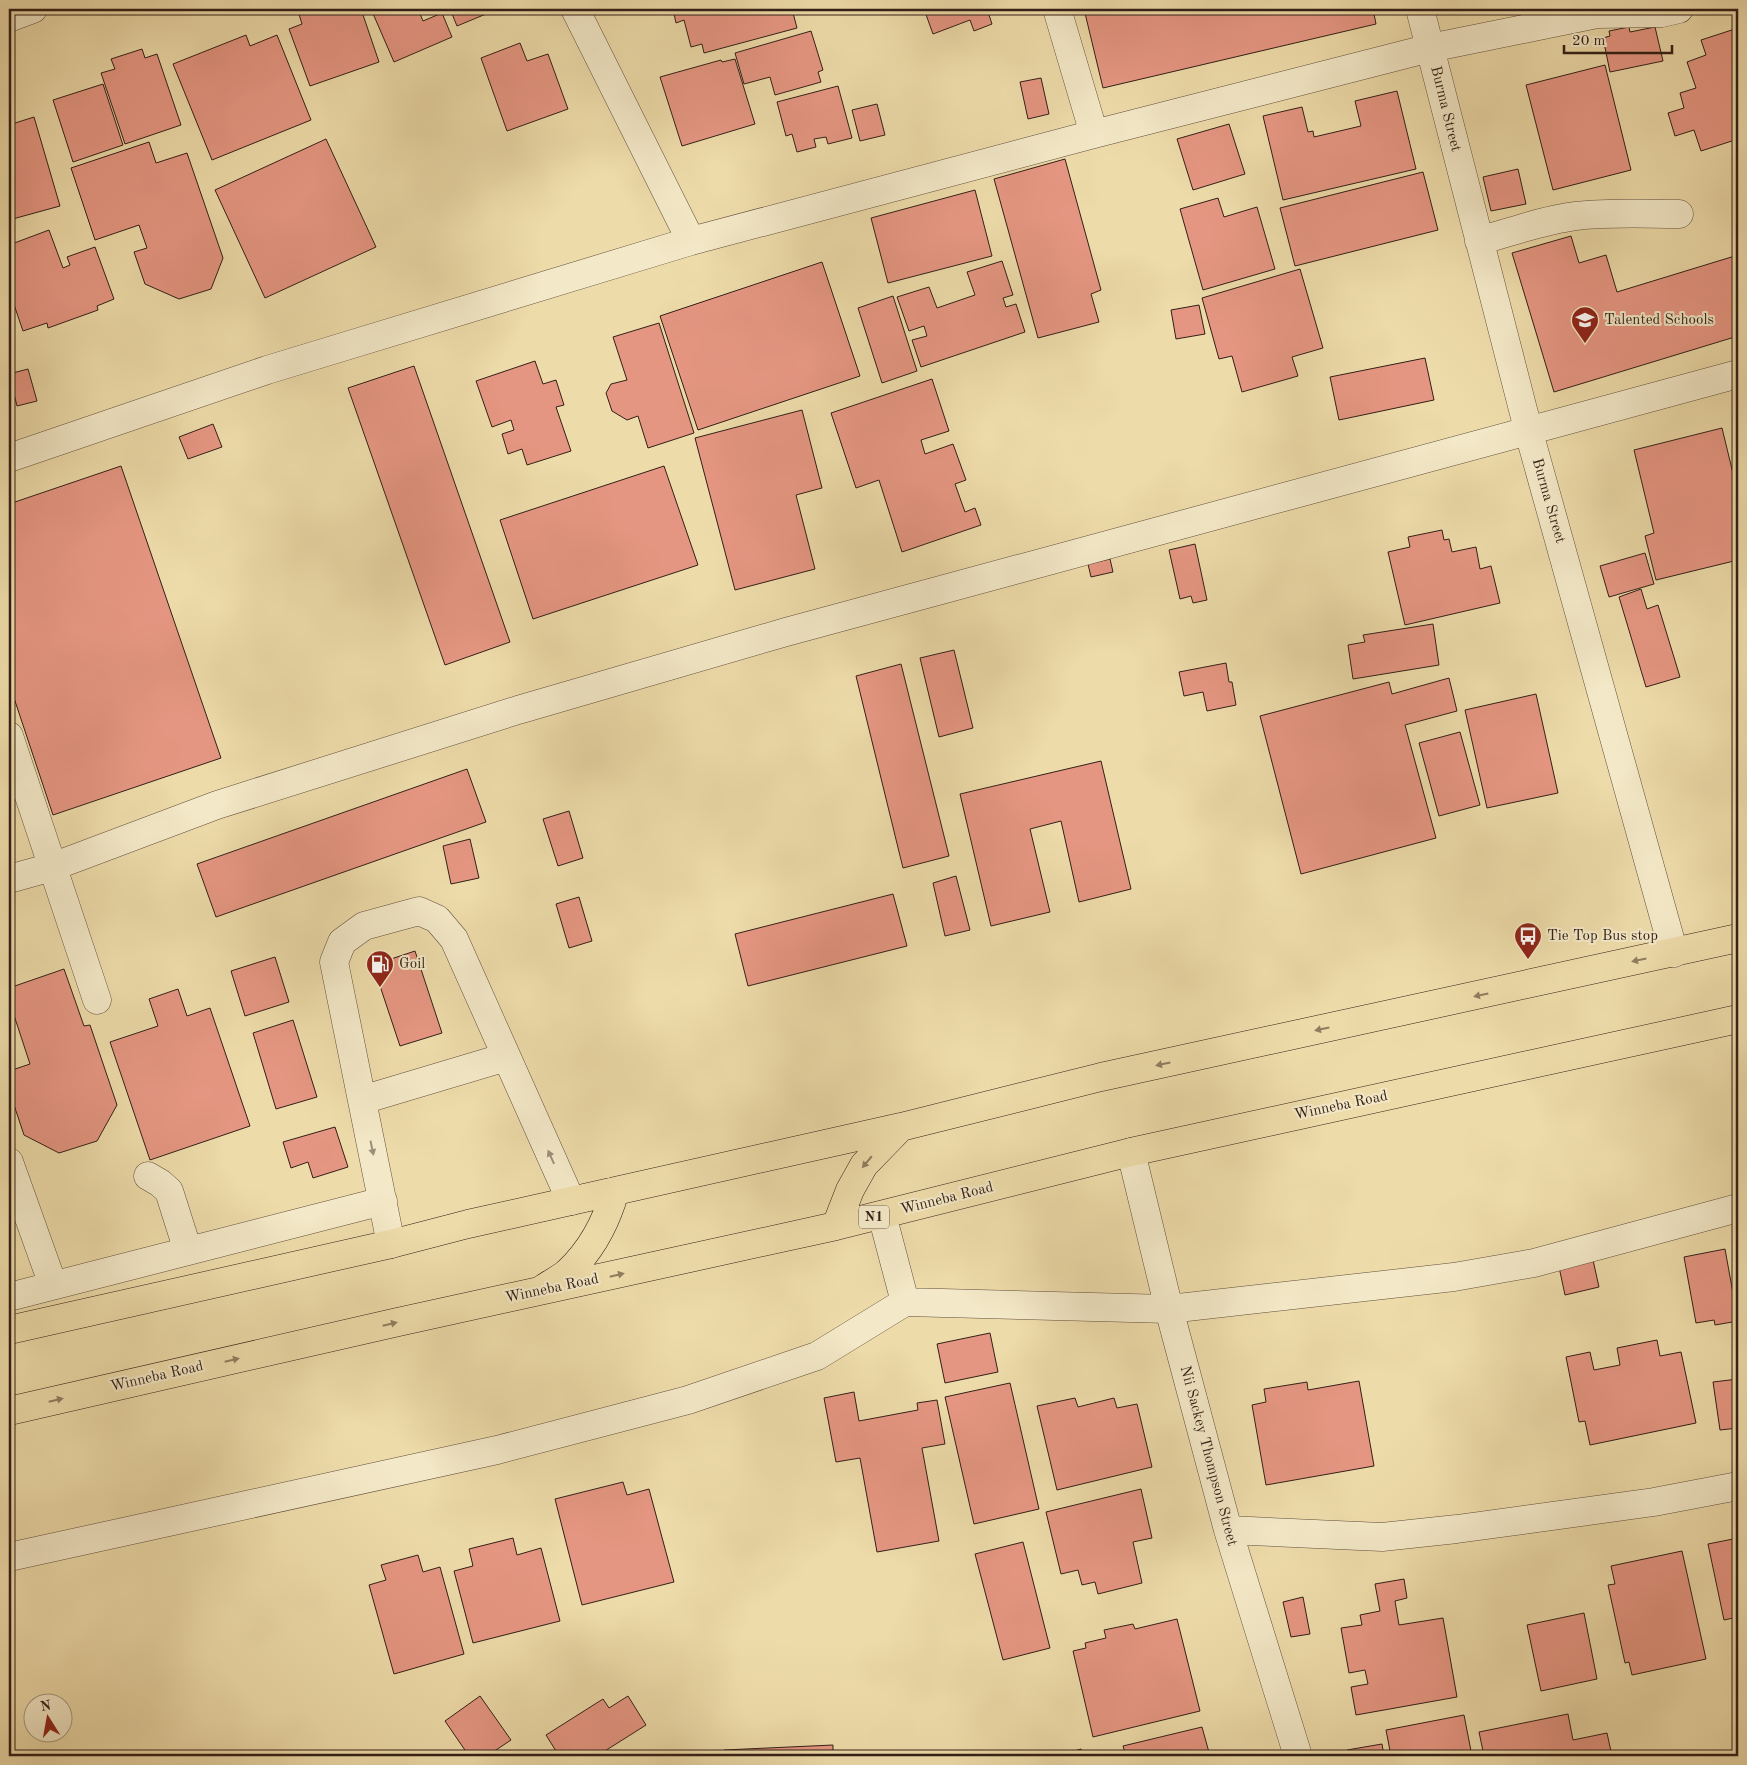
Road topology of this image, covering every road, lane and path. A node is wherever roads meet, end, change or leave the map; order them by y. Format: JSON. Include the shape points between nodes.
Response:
{"nodes":[{"id":1,"x":33,"y":9,"type":"edge"},
{"id":2,"x":576,"y":9,"type":"edge"},
{"id":3,"x":1058,"y":9,"type":"edge"},
{"id":4,"x":1420,"y":9,"type":"edge"},
{"id":5,"x":1679,"y":9,"type":"edge"},
{"id":6,"x":9,"y":18,"type":"edge"},
{"id":7,"x":1430,"y":48,"type":"junction"},
{"id":8,"x":1094,"y":134,"type":"junction"},
{"id":9,"x":1679,"y":214,"type":"dead end"},
{"id":10,"x":691,"y":241,"type":"junction"},
{"id":11,"x":1479,"y":241,"type":"junction"},
{"id":12,"x":1738,"y":374,"type":"edge"},
{"id":13,"x":1528,"y":429,"type":"junction"},
{"id":14,"x":9,"y":458,"type":"edge"},
{"id":15,"x":9,"y":736,"type":"edge"},
{"id":16,"x":52,"y":867,"type":"junction"},
{"id":17,"x":9,"y":879,"type":"edge"},
{"id":18,"x":1738,"y":938,"type":"edge"},
{"id":19,"x":1674,"y":953,"type":"junction"},
{"id":20,"x":97,"y":1000,"type":"dead end"},
{"id":21,"x":1738,"y":1019,"type":"edge"},
{"id":22,"x":506,"y":1057,"type":"junction"},
{"id":23,"x":362,"y":1100,"type":"junction"},
{"id":24,"x":901,"y":1127,"type":"junction"},
{"id":25,"x":1131,"y":1152,"type":"junction"},
{"id":26,"x":9,"y":1162,"type":"edge"},
{"id":27,"x":148,"y":1176,"type":"dead end"},
{"id":28,"x":615,"y":1192,"type":"junction"},
{"id":29,"x":383,"y":1201,"type":"junction"},
{"id":30,"x":572,"y":1201,"type":"junction"},
{"id":31,"x":1738,"y":1208,"type":"edge"},
{"id":32,"x":882,"y":1215,"type":"junction"},
{"id":33,"x":836,"y":1226,"type":"junction"},
{"id":34,"x":391,"y":1244,"type":"junction"},
{"id":35,"x":188,"y":1251,"type":"junction"},
{"id":36,"x":53,"y":1285,"type":"junction"},
{"id":37,"x":536,"y":1293,"type":"junction"},
{"id":38,"x":9,"y":1297,"type":"edge"},
{"id":39,"x":906,"y":1302,"type":"junction"},
{"id":40,"x":1169,"y":1309,"type":"junction"},
{"id":41,"x":9,"y":1330,"type":"edge"},
{"id":42,"x":9,"y":1411,"type":"edge"},
{"id":43,"x":1738,"y":1486,"type":"edge"},
{"id":44,"x":1228,"y":1530,"type":"junction"},
{"id":45,"x":9,"y":1557,"type":"edge"},
{"id":46,"x":1298,"y":1756,"type":"edge"}],
"edges":[{"from":1,"to":6,"type":"street"},
{"from":2,"to":10,"type":"street"},
{"from":3,"to":8,"type":"street"},
{"from":4,"to":7,"type":"street","name":"Burma Street"},
{"from":5,"to":7,"type":"street","via":[[1662,13],[1597,14]]},
{"from":7,"to":8,"type":"street"},
{"from":7,"to":11,"type":"street","name":"Burma Street"},
{"from":8,"to":10,"type":"street"},
{"from":9,"to":11,"type":"street","via":[[1575,216]]},
{"from":10,"to":14,"type":"street","via":[[267,370]]},
{"from":11,"to":13,"type":"street","name":"Burma Street"},
{"from":12,"to":13,"type":"street"},
{"from":13,"to":16,"type":"street","via":[[786,632],[518,710],[217,805]]},
{"from":13,"to":19,"type":"street","name":"Burma Street"},
{"from":15,"to":16,"type":"street"},
{"from":16,"to":17,"type":"street"},
{"from":16,"to":20,"type":"street"},
{"from":18,"to":19,"type":"highway"},
{"from":19,"to":24,"type":"highway","one_way":true,"via":[[1101,1077]]},
{"from":21,"to":25,"type":"highway","name":"Winneba Road","number":"N1"},
{"from":22,"to":23,"type":"street"},
{"from":22,"to":23,"type":"street","via":[[454,939],[438,919],[419,911],[364,926],[342,942],[334,962]]},
{"from":30,"to":22,"type":"street","one_way":true},
{"from":23,"to":29,"type":"street","one_way":true},
{"from":24,"to":28,"type":"highway"},
{"from":24,"to":33,"type":"highway","one_way":true,"via":[[864,1165]]},
{"from":25,"to":32,"type":"highway","name":"Winneba Road","number":"N1"},
{"from":25,"to":40,"type":"street","name":"Nii Sackey Thompson Street"},
{"from":26,"to":36,"type":"street"},
{"from":27,"to":35,"type":"street","via":[[168,1191]]},
{"from":28,"to":30,"type":"highway"},
{"from":28,"to":37,"type":"highway","via":[[595,1241],[567,1273]]},
{"from":29,"to":34,"type":"street"},
{"from":29,"to":35,"type":"street"},
{"from":30,"to":34,"type":"highway"},
{"from":31,"to":40,"type":"street","via":[[1534,1263],[1454,1276]]},
{"from":32,"to":33,"type":"highway","name":"Winneba Road","number":"N1"},
{"from":32,"to":39,"type":"street"},
{"from":37,"to":33,"type":"highway","name":"Winneba Road","number":"N1","one_way":true},
{"from":34,"to":41,"type":"highway"},
{"from":35,"to":36,"type":"street"},
{"from":36,"to":38,"type":"street"},
{"from":42,"to":37,"type":"highway","name":"Winneba Road","number":"N1","one_way":true},
{"from":39,"to":40,"type":"street"},
{"from":39,"to":45,"type":"street","via":[[817,1356],[688,1400],[497,1450]]},
{"from":40,"to":44,"type":"street","name":"Nii Sackey Thompson Street"},
{"from":43,"to":44,"type":"street","via":[[1457,1530],[1382,1537]]},
{"from":44,"to":46,"type":"street","name":"Nii Sackey Thompson Street"}]}
